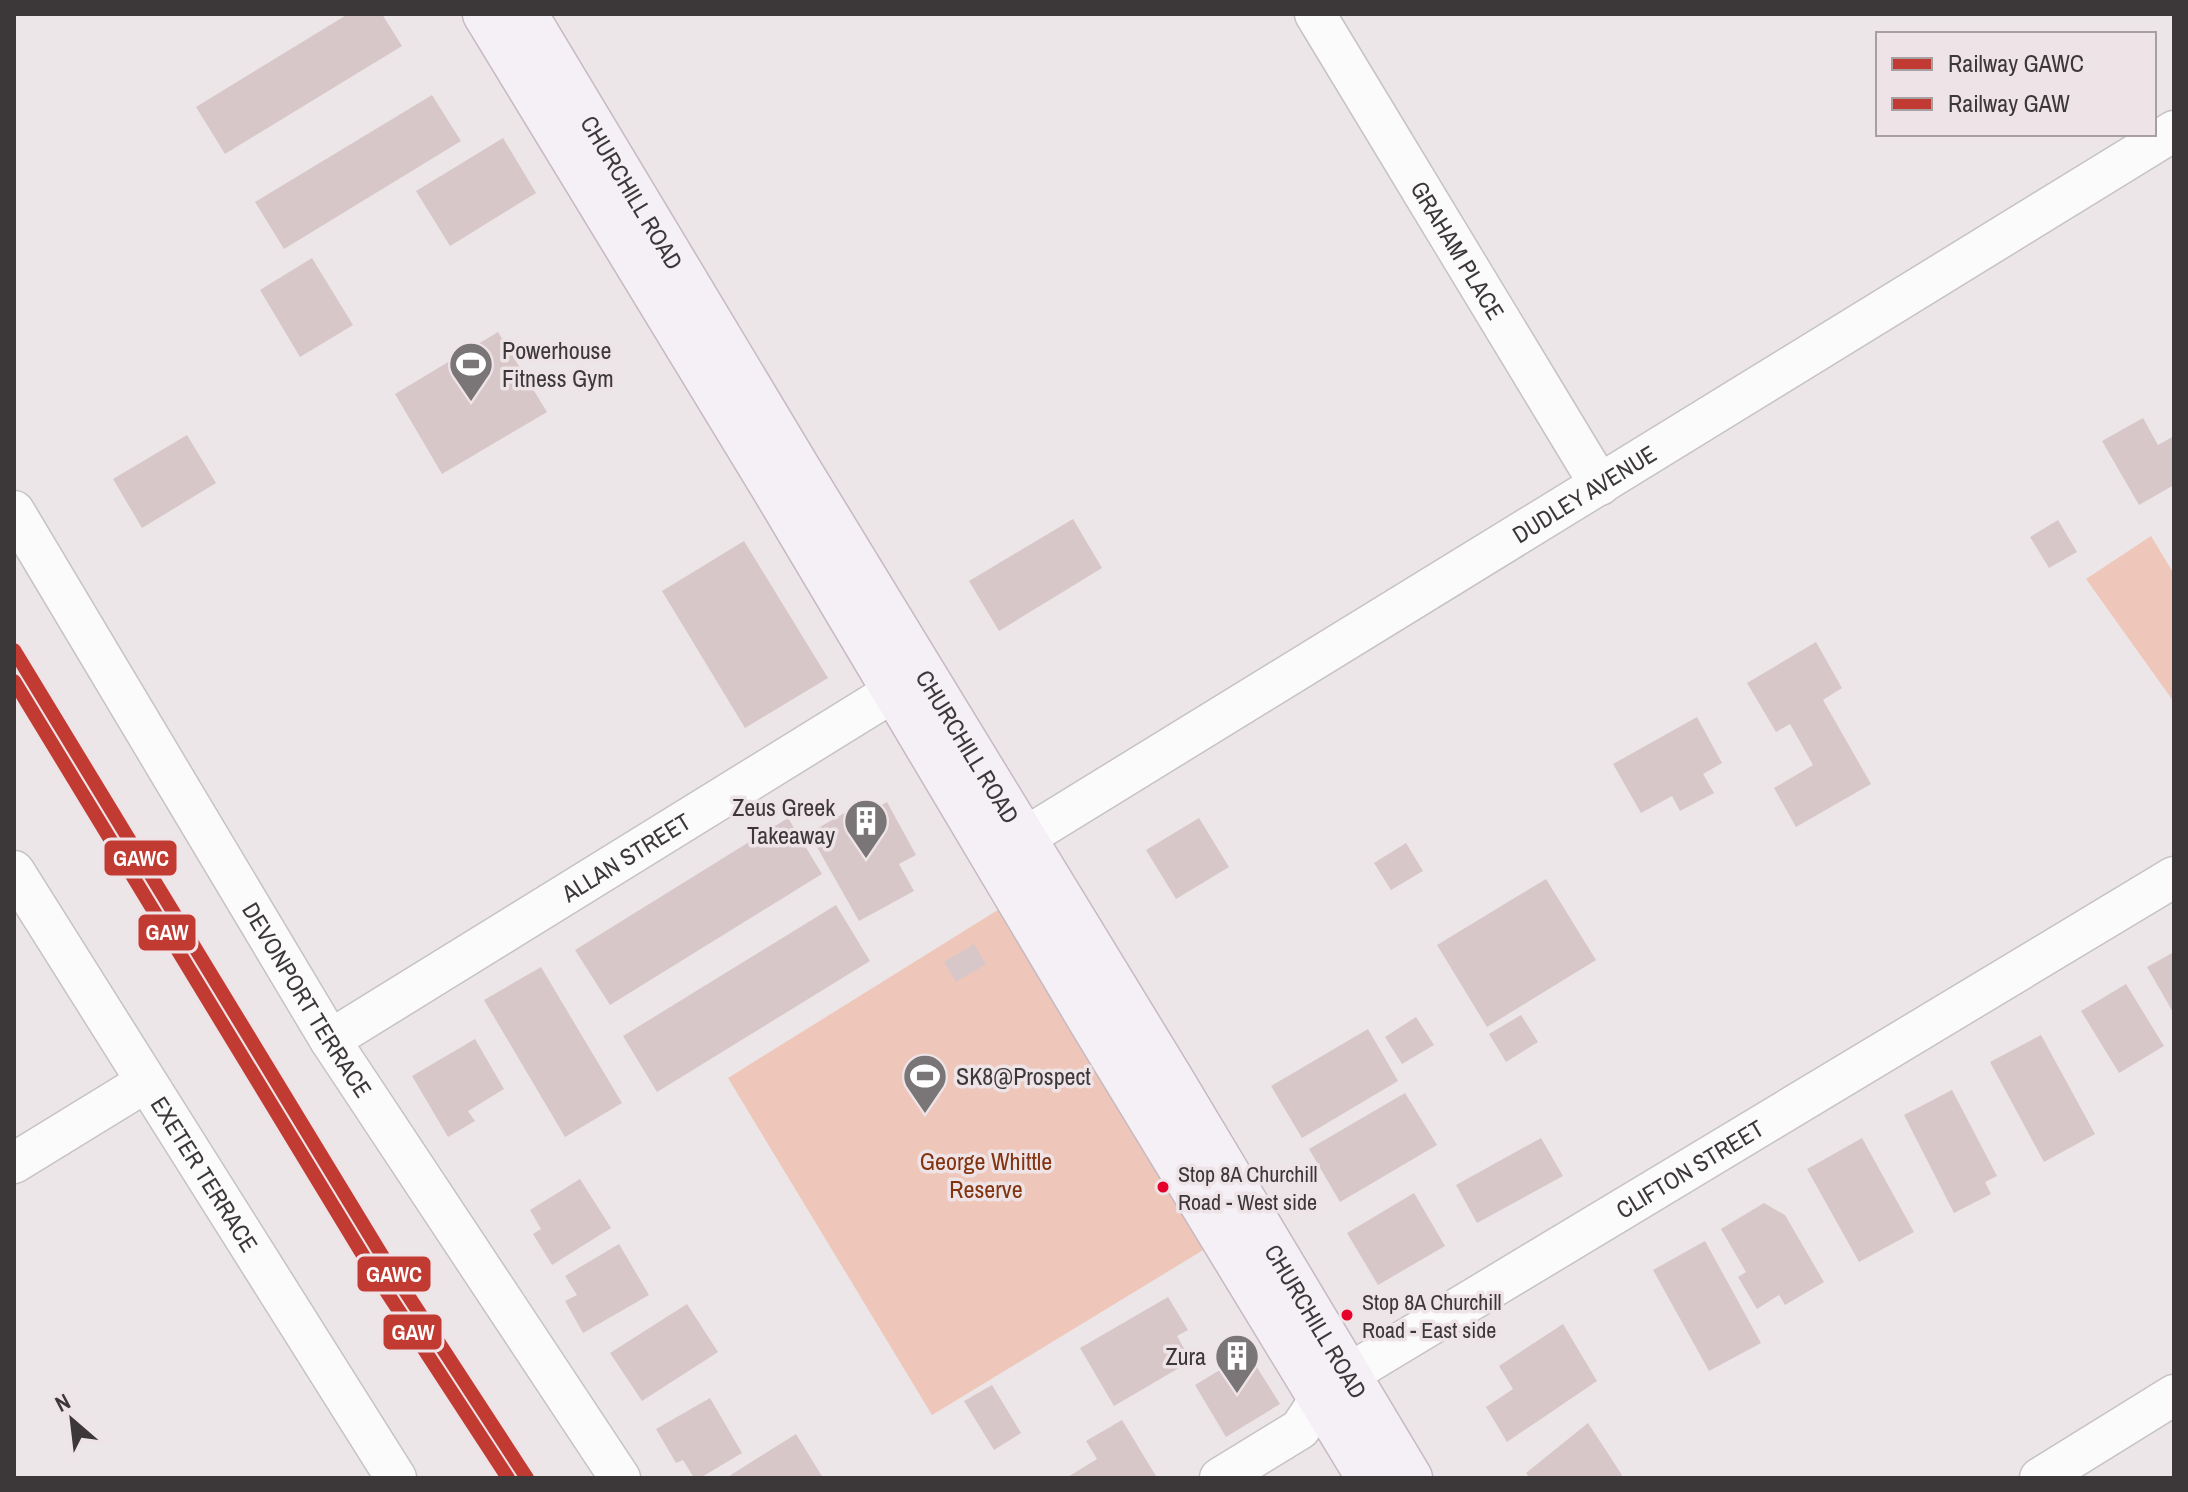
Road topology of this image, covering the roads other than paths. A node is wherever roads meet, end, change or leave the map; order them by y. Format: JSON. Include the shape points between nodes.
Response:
{"nodes":[{"id":1,"x":485,"y":14,"type":"edge"},
{"id":2,"x":525,"y":14,"type":"edge"},
{"id":3,"x":1315,"y":14,"type":"edge"},
{"id":4,"x":2174,"y":131,"type":"edge"},
{"id":5,"x":1600,"y":485,"type":"junction"},
{"id":6,"x":14,"y":511,"type":"edge"},
{"id":7,"x":908,"y":683,"type":"junction"},
{"id":8,"x":1008,"y":848,"type":"junction"},
{"id":9,"x":14,"y":871,"type":"edge"},
{"id":10,"x":2174,"y":877,"type":"edge"},
{"id":11,"x":330,"y":1040,"type":"junction"},
{"id":12,"x":146,"y":1082,"type":"junction"},
{"id":13,"x":14,"y":1163,"type":"edge"},
{"id":14,"x":1334,"y":1387,"type":"junction"},
{"id":15,"x":2174,"y":1395,"type":"edge"},
{"id":16,"x":396,"y":1478,"type":"edge"},
{"id":17,"x":620,"y":1478,"type":"edge"},
{"id":18,"x":1220,"y":1478,"type":"edge"},
{"id":19,"x":1369,"y":1478,"type":"edge"},
{"id":20,"x":1410,"y":1478,"type":"edge"},
{"id":21,"x":2040,"y":1478,"type":"edge"}],
"edges":[{"from":1,"to":7,"type":"main road","name":"CHURCHILL ROAD","via":[[765,473]]},
{"from":2,"to":7,"type":"main road","name":"CHURCHILL ROAD"},
{"from":3,"to":5,"type":"street","name":"GRAHAM PLACE"},
{"from":4,"to":5,"type":"street","name":"DUDLEY AVENUE"},
{"from":5,"to":8,"type":"street","name":"DUDLEY AVENUE"},
{"from":6,"to":11,"type":"street","name":"DEVONPORT TERRACE"},
{"from":7,"to":8,"type":"main road","name":"CHURCHILL ROAD"},
{"from":7,"to":11,"type":"street","name":"ALLAN STREET"},
{"from":8,"to":14,"type":"main road","name":"CHURCHILL ROAD"},
{"from":9,"to":12,"type":"street","name":"EXETER TERRACE"},
{"from":10,"to":14,"type":"street","name":"CLIFTON STREET"},
{"from":11,"to":17,"type":"street","name":"DEVONPORT TERRACE"},
{"from":12,"to":13,"type":"street"},
{"from":12,"to":16,"type":"street","name":"EXETER TERRACE"},
{"from":14,"to":18,"type":"street","name":"CLIFTON STREET","via":[[1300,1429]]},
{"from":14,"to":19,"type":"main road","name":"CHURCHILL ROAD"},
{"from":14,"to":20,"type":"main road","name":"CHURCHILL ROAD"},
{"from":15,"to":21,"type":"street"}]}
